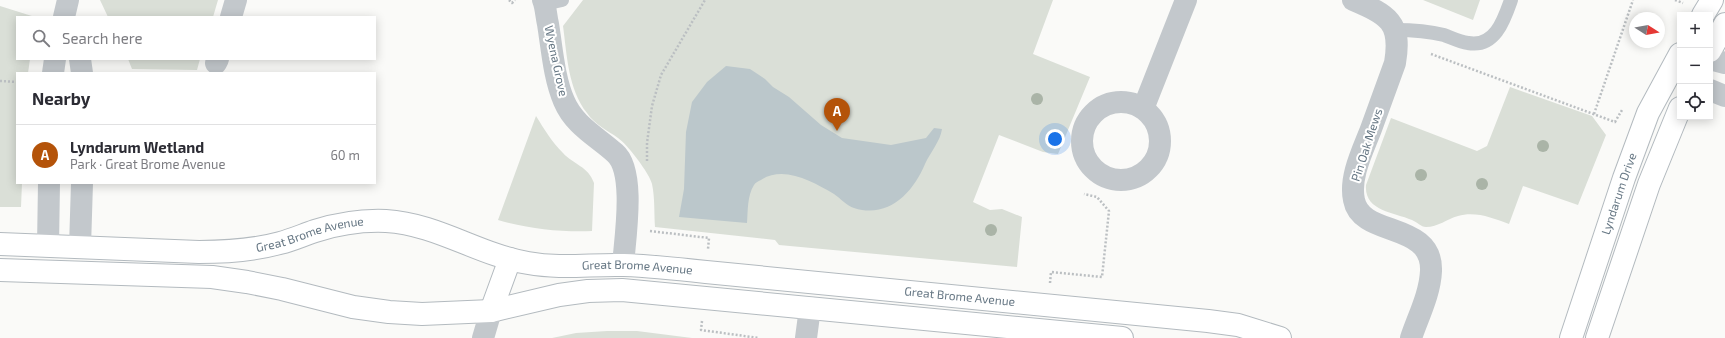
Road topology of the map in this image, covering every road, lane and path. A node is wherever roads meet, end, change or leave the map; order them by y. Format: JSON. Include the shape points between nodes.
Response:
{"nodes":[{"id":1,"x":68,"y":0,"type":"edge"},
{"id":2,"x":71,"y":0,"type":"edge"},
{"id":3,"x":236,"y":0,"type":"edge"},
{"id":4,"x":509,"y":0,"type":"edge"},
{"id":5,"x":515,"y":0,"type":"edge"},
{"id":6,"x":705,"y":0,"type":"edge"},
{"id":7,"x":1186,"y":0,"type":"edge"},
{"id":8,"x":1353,"y":0,"type":"edge"},
{"id":9,"x":1511,"y":0,"type":"edge"},
{"id":10,"x":1633,"y":0,"type":"edge"},
{"id":11,"x":1675,"y":0,"type":"edge"},
{"id":12,"x":1712,"y":0,"type":"edge"},
{"id":13,"x":550,"y":1,"type":"edge"},
{"id":14,"x":1683,"y":3,"type":"dead end"},
{"id":15,"x":1705,"y":12,"type":"edge"},
{"id":16,"x":64,"y":16,"type":"edge"},
{"id":17,"x":74,"y":16,"type":"edge"},
{"id":18,"x":231,"y":16,"type":"edge"},
{"id":19,"x":1725,"y":24,"type":"edge"},
{"id":20,"x":1396,"y":36,"type":"junction"},
{"id":21,"x":1712,"y":48,"type":"edge"},
{"id":22,"x":55,"y":60,"type":"edge"},
{"id":23,"x":80,"y":60,"type":"edge"},
{"id":24,"x":1713,"y":60,"type":"edge"},
{"id":25,"x":1725,"y":64,"type":"edge"},
{"id":26,"x":1677,"y":68,"type":"edge"},
{"id":27,"x":53,"y":72,"type":"edge"},
{"id":28,"x":82,"y":72,"type":"edge"},
{"id":29,"x":0,"y":81,"type":"edge"},
{"id":30,"x":16,"y":82,"type":"edge"},
{"id":31,"x":1713,"y":91,"type":"edge"},
{"id":32,"x":1725,"y":96,"type":"edge"},
{"id":33,"x":1144,"y":109,"type":"dead end"},
{"id":34,"x":1594,"y":114,"type":"junction"},
{"id":35,"x":1648,"y":114,"type":"junction"},
{"id":36,"x":1677,"y":115,"type":"edge"},
{"id":37,"x":647,"y":166,"type":"dead end"},
{"id":38,"x":49,"y":184,"type":"edge"},
{"id":39,"x":82,"y":184,"type":"edge"},
{"id":40,"x":1084,"y":194,"type":"dead end"},
{"id":41,"x":650,"y":225,"type":"dead end"},
{"id":42,"x":0,"y":244,"type":"edge"},
{"id":43,"x":48,"y":246,"type":"junction"},
{"id":44,"x":80,"y":247,"type":"junction"},
{"id":45,"x":510,"y":259,"type":"junction"},
{"id":46,"x":623,"y":265,"type":"junction"},
{"id":47,"x":0,"y":270,"type":"edge"},
{"id":48,"x":47,"y":272,"type":"junction"},
{"id":49,"x":706,"y":272,"type":"junction"},
{"id":50,"x":80,"y":273,"type":"junction"},
{"id":51,"x":814,"y":283,"type":"junction"},
{"id":52,"x":622,"y":290,"type":"junction"},
{"id":53,"x":704,"y":297,"type":"junction"},
{"id":54,"x":1047,"y":306,"type":"junction"},
{"id":55,"x":810,"y":308,"type":"junction"},
{"id":56,"x":491,"y":311,"type":"junction"},
{"id":57,"x":1108,"y":311,"type":"junction"},
{"id":58,"x":1111,"y":337,"type":"edge"},
{"id":59,"x":483,"y":338,"type":"edge"},
{"id":60,"x":759,"y":338,"type":"edge"},
{"id":61,"x":806,"y":338,"type":"edge"},
{"id":62,"x":1280,"y":338,"type":"edge"},
{"id":63,"x":1411,"y":338,"type":"edge"},
{"id":64,"x":1571,"y":338,"type":"edge"},
{"id":65,"x":1597,"y":338,"type":"edge"}],
"edges":[{"from":1,"to":16,"type":"street"},
{"from":2,"to":17,"type":"street"},
{"from":3,"to":18,"type":"street"},
{"from":4,"to":5,"type":"path","via":[[512,3]]},
{"from":6,"to":37,"type":"path","via":[[661,75],[652,106]]},
{"from":7,"to":33,"type":"street"},
{"from":8,"to":20,"type":"street","via":[[1388,19]]},
{"from":9,"to":20,"type":"lane","via":[[1499,30],[1491,38],[1480,43],[1468,44],[1444,35],[1417,30]]},
{"from":10,"to":34,"type":"path"},
{"from":11,"to":14,"type":"path"},
{"from":12,"to":15,"type":"street"},
{"from":13,"to":46,"type":"street","name":"Wyena Grove","via":[[558,84],[564,102],[588,133],[617,154],[624,166],[628,193]]},
{"from":19,"to":21,"type":"street"},
{"from":20,"to":34,"type":"path"},
{"from":20,"to":63,"type":"street","name":"Pin Oak Mews","via":[[1395,63],[1359,164],[1353,190],[1357,210],[1367,219],[1416,240],[1428,256],[1431,269],[1429,286]]},
{"from":22,"to":27,"type":"street"},
{"from":23,"to":28,"type":"street"},
{"from":24,"to":25,"type":"street"},
{"from":26,"to":35,"type":"street","name":"Lyndarum Drive"},
{"from":29,"to":30,"type":"path"},
{"from":31,"to":32,"type":"street"},
{"from":34,"to":35,"type":"path","via":[[1615,122],[1626,103]]},
{"from":35,"to":64,"type":"street","name":"Lyndarum Drive"},
{"from":36,"to":65,"type":"street","name":"Lyndarum Drive","via":[[1649,184]]},
{"from":38,"to":43,"type":"street"},
{"from":39,"to":44,"type":"street"},
{"from":40,"to":54,"type":"path","via":[[1097,197],[1109,211],[1102,278],[1051,272]]},
{"from":41,"to":49,"type":"path","via":[[650,232],[709,238]]},
{"from":42,"to":43,"type":"street","name":"Great Brome Avenue"},
{"from":43,"to":44,"type":"street","name":"Great Brome Avenue"},
{"from":43,"to":48,"type":"street"},
{"from":44,"to":45,"type":"street","name":"Great Brome Avenue","via":[[228,252],[281,243],[337,225],[386,221],[412,224],[436,231],[483,251]]},
{"from":44,"to":50,"type":"street"},
{"from":45,"to":46,"type":"street","name":"Great Brome Avenue","via":[[556,267]]},
{"from":45,"to":56,"type":"street"},
{"from":46,"to":49,"type":"street","name":"Great Brome Avenue"},
{"from":46,"to":52,"type":"street"},
{"from":47,"to":48,"type":"street","name":"Great Brome Avenue"},
{"from":48,"to":50,"type":"street","name":"Great Brome Avenue"},
{"from":49,"to":51,"type":"street","name":"Great Brome Avenue"},
{"from":50,"to":56,"type":"street","name":"Great Brome Avenue","via":[[212,278],[247,282],[353,307],[389,312],[422,314]]},
{"from":51,"to":54,"type":"street","name":"Great Brome Avenue"},
{"from":51,"to":55,"type":"street"},
{"from":52,"to":53,"type":"street","name":"Great Brome Avenue"},
{"from":52,"to":56,"type":"street","name":"Great Brome Avenue","via":[[559,295]]},
{"from":53,"to":55,"type":"street","name":"Great Brome Avenue"},
{"from":53,"to":60,"type":"path","via":[[701,330]]},
{"from":54,"to":57,"type":"street","name":"Great Brome Avenue"},
{"from":55,"to":58,"type":"street","name":"Great Brome Avenue"},
{"from":55,"to":61,"type":"street"},
{"from":56,"to":59,"type":"street"},
{"from":57,"to":58,"type":"street"},
{"from":57,"to":62,"type":"street","name":"Great Brome Avenue","via":[[1238,325]]}]}
